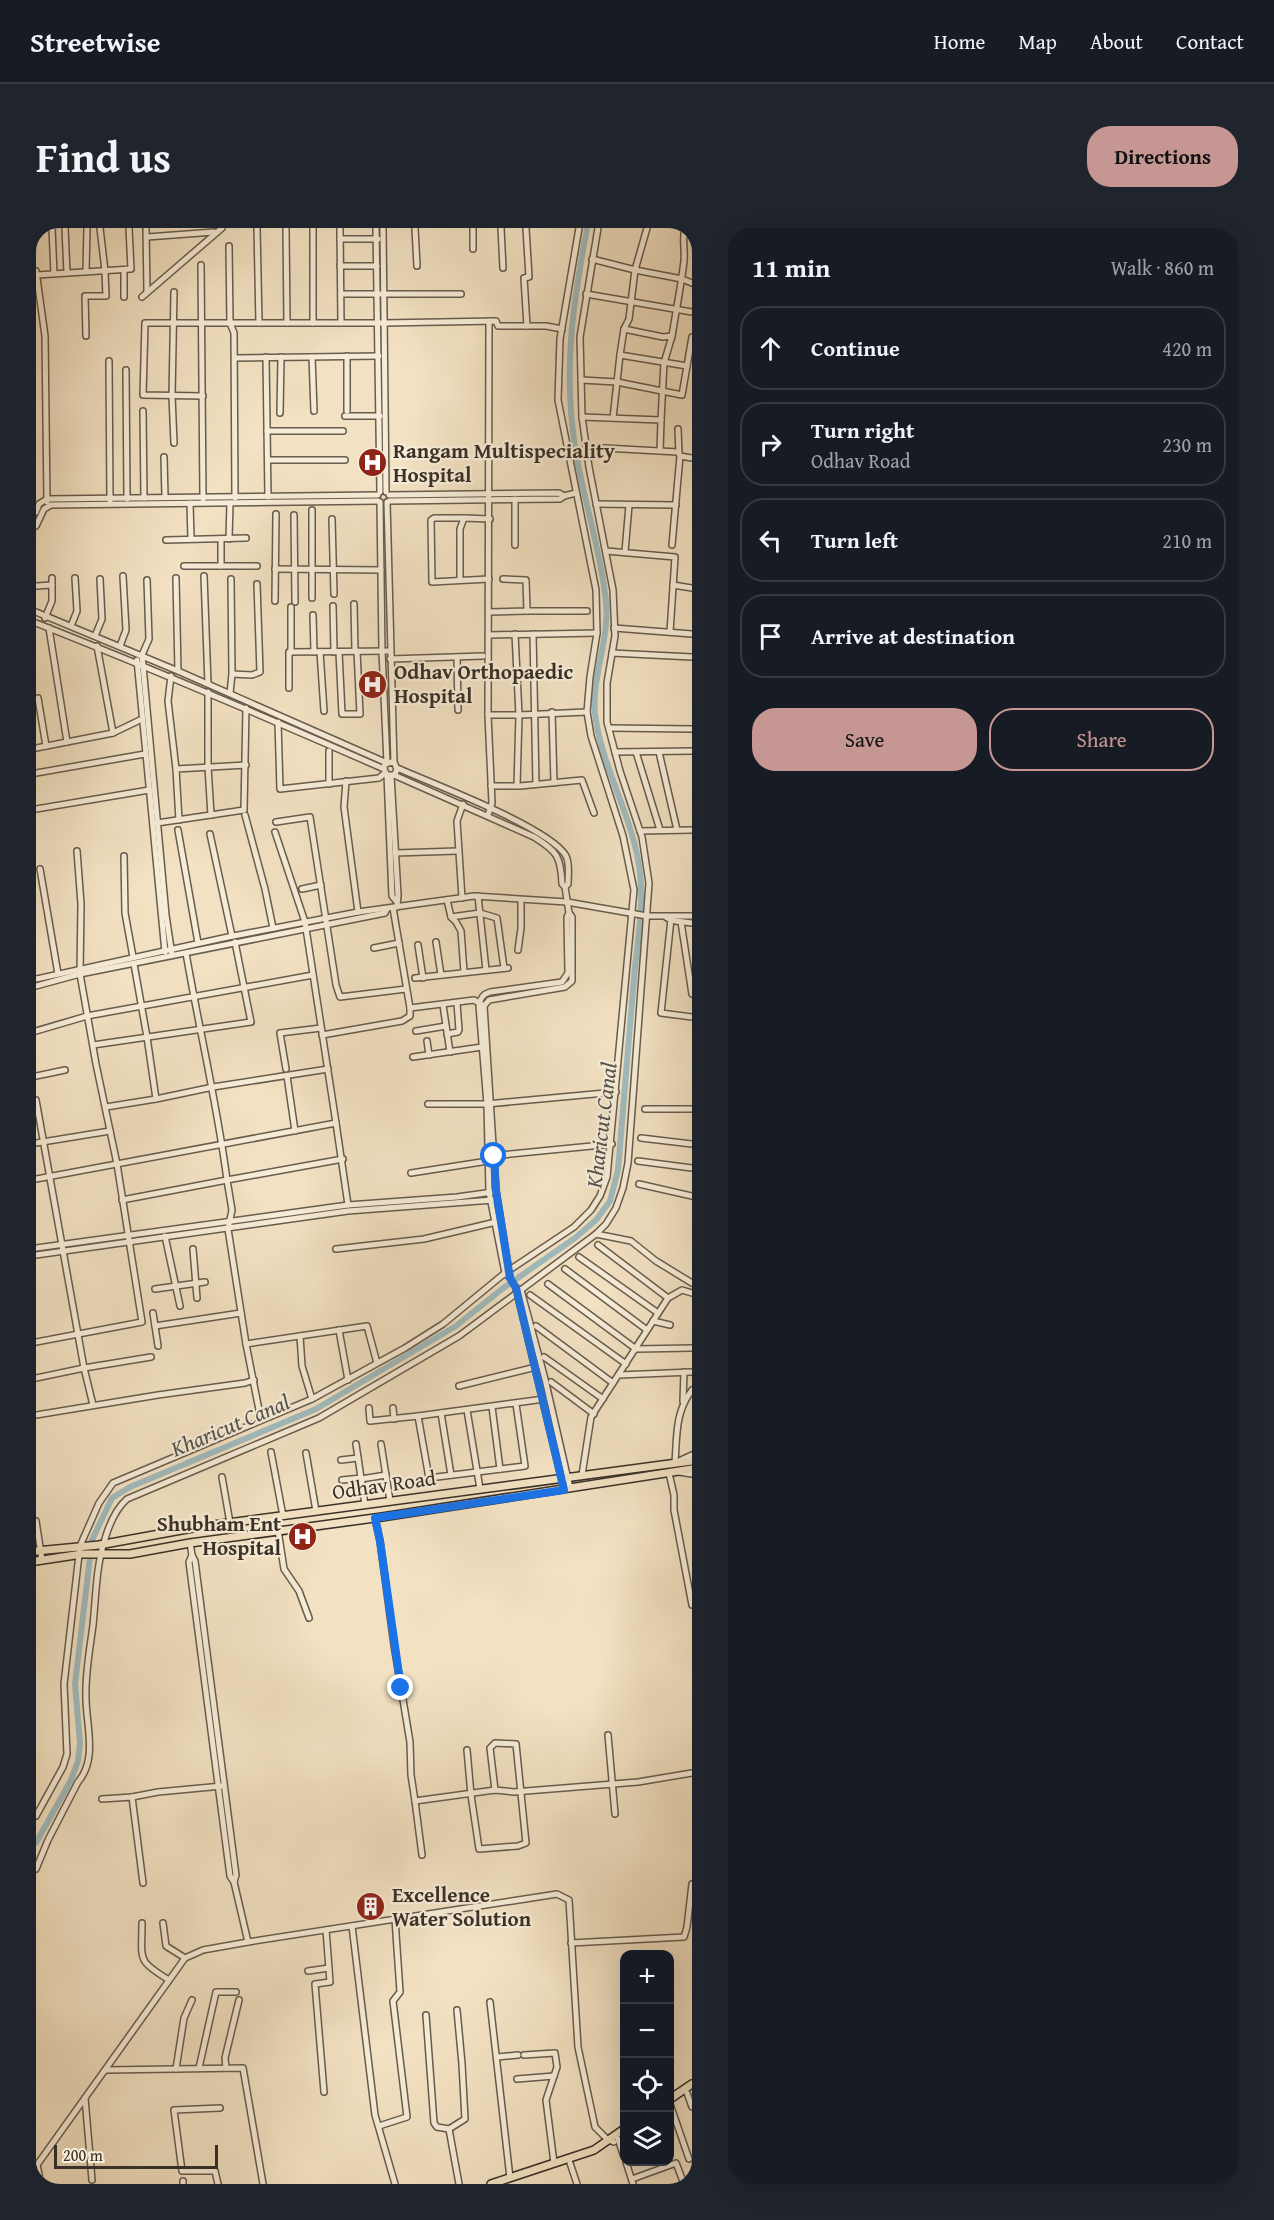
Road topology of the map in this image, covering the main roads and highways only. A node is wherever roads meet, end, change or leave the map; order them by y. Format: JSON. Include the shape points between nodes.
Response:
{"nodes":[{"id":1,"x":689,"y":1461,"type":"edge"},
{"id":2,"x":673,"y":1469,"type":"junction"},
{"id":3,"x":691,"y":1471,"type":"edge"},
{"id":4,"x":101,"y":1549,"type":"junction"},
{"id":5,"x":38,"y":1551,"type":"edge"},
{"id":6,"x":39,"y":1560,"type":"edge"},
{"id":7,"x":692,"y":2084,"type":"edge"},
{"id":8,"x":689,"y":2091,"type":"edge"},
{"id":9,"x":674,"y":2096,"type":"edge"},
{"id":10,"x":674,"y":2101,"type":"edge"},
{"id":11,"x":616,"y":2139,"type":"edge"},
{"id":12,"x":508,"y":2181,"type":"edge"},
{"id":13,"x":491,"y":2184,"type":"edge"}],
"edges":[{"from":1,"to":2,"type":"main road"},
{"from":2,"to":3,"type":"main road"},
{"from":2,"to":4,"type":"main road","name":"Odhav Road","via":[[582,1475],[230,1523]]},
{"from":2,"to":4,"type":"main road","name":"Odhav Road","via":[[567,1489],[130,1554]]},
{"from":4,"to":5,"type":"main road","via":[[80,1546]]},
{"from":4,"to":6,"type":"main road"},
{"from":7,"to":9,"type":"main road"},
{"from":8,"to":10,"type":"main road"},
{"from":11,"to":12,"type":"main road"},
{"from":11,"to":12,"type":"main road","via":[[596,2154]]},
{"from":12,"to":13,"type":"main road"}]}
